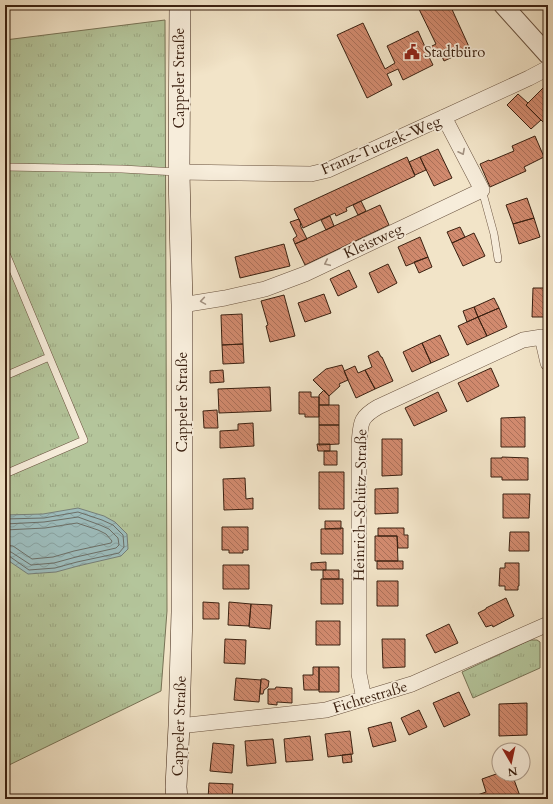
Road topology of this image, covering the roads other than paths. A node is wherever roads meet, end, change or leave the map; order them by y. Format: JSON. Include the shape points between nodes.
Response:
{"nodes":[{"id":1,"x":180,"y":5,"type":"edge"},
{"id":2,"x":503,"y":5,"type":"edge"},
{"id":3,"x":548,"y":55,"type":"edge"},
{"id":4,"x":548,"y":68,"type":"edge"},
{"id":5,"x":444,"y":117,"type":"junction"},
{"id":6,"x":5,"y":167,"type":"edge"},
{"id":7,"x":179,"y":172,"type":"junction"},
{"id":8,"x":482,"y":190,"type":"junction"},
{"id":9,"x":5,"y":251,"type":"edge"},
{"id":10,"x":498,"y":259,"type":"dead end"},
{"id":11,"x":182,"y":305,"type":"junction"},
{"id":12,"x":545,"y":337,"type":"edge"},
{"id":13,"x":49,"y":357,"type":"junction"},
{"id":14,"x":548,"y":363,"type":"edge"},
{"id":15,"x":5,"y":376,"type":"edge"},
{"id":16,"x":5,"y":474,"type":"edge"},
{"id":17,"x":548,"y":624,"type":"edge"},
{"id":18,"x":364,"y":699,"type":"junction"},
{"id":19,"x":179,"y":726,"type":"junction"},
{"id":20,"x":176,"y":799,"type":"edge"}],
"edges":[{"from":1,"to":7,"type":"main road","name":"Cappeler Straße"},
{"from":2,"to":3,"type":"street"},
{"from":4,"to":5,"type":"street","name":"Franz-Tuczek-Weg"},
{"from":5,"to":7,"type":"street","name":"Franz-Tuczek-Weg","via":[[328,170],[311,174]]},
{"from":5,"to":8,"type":"street","one_way":true},
{"from":6,"to":7,"type":"lane"},
{"from":7,"to":11,"type":"main road","name":"Cappeler Straße"},
{"from":8,"to":10,"type":"lane"},
{"from":8,"to":11,"type":"street","name":"Kleistweg","one_way":true,"via":[[305,274],[265,289]]},
{"from":9,"to":13,"type":"lane"},
{"from":11,"to":19,"type":"main road","name":"Cappeler Straße","via":[[182,612]]},
{"from":12,"to":14,"type":"street"},
{"from":12,"to":18,"type":"street","name":"Heinrich-Schütz-Straße","via":[[523,340],[378,407],[368,413],[362,421],[359,444],[359,674]]},
{"from":13,"to":15,"type":"lane"},
{"from":13,"to":16,"type":"lane","via":[[84,440]]},
{"from":17,"to":18,"type":"street","name":"Fichtestraße","via":[[412,684]]},
{"from":18,"to":19,"type":"street","name":"Fichtestraße","via":[[326,710]]},
{"from":19,"to":20,"type":"main road","name":"Cappeler Straße"}]}
